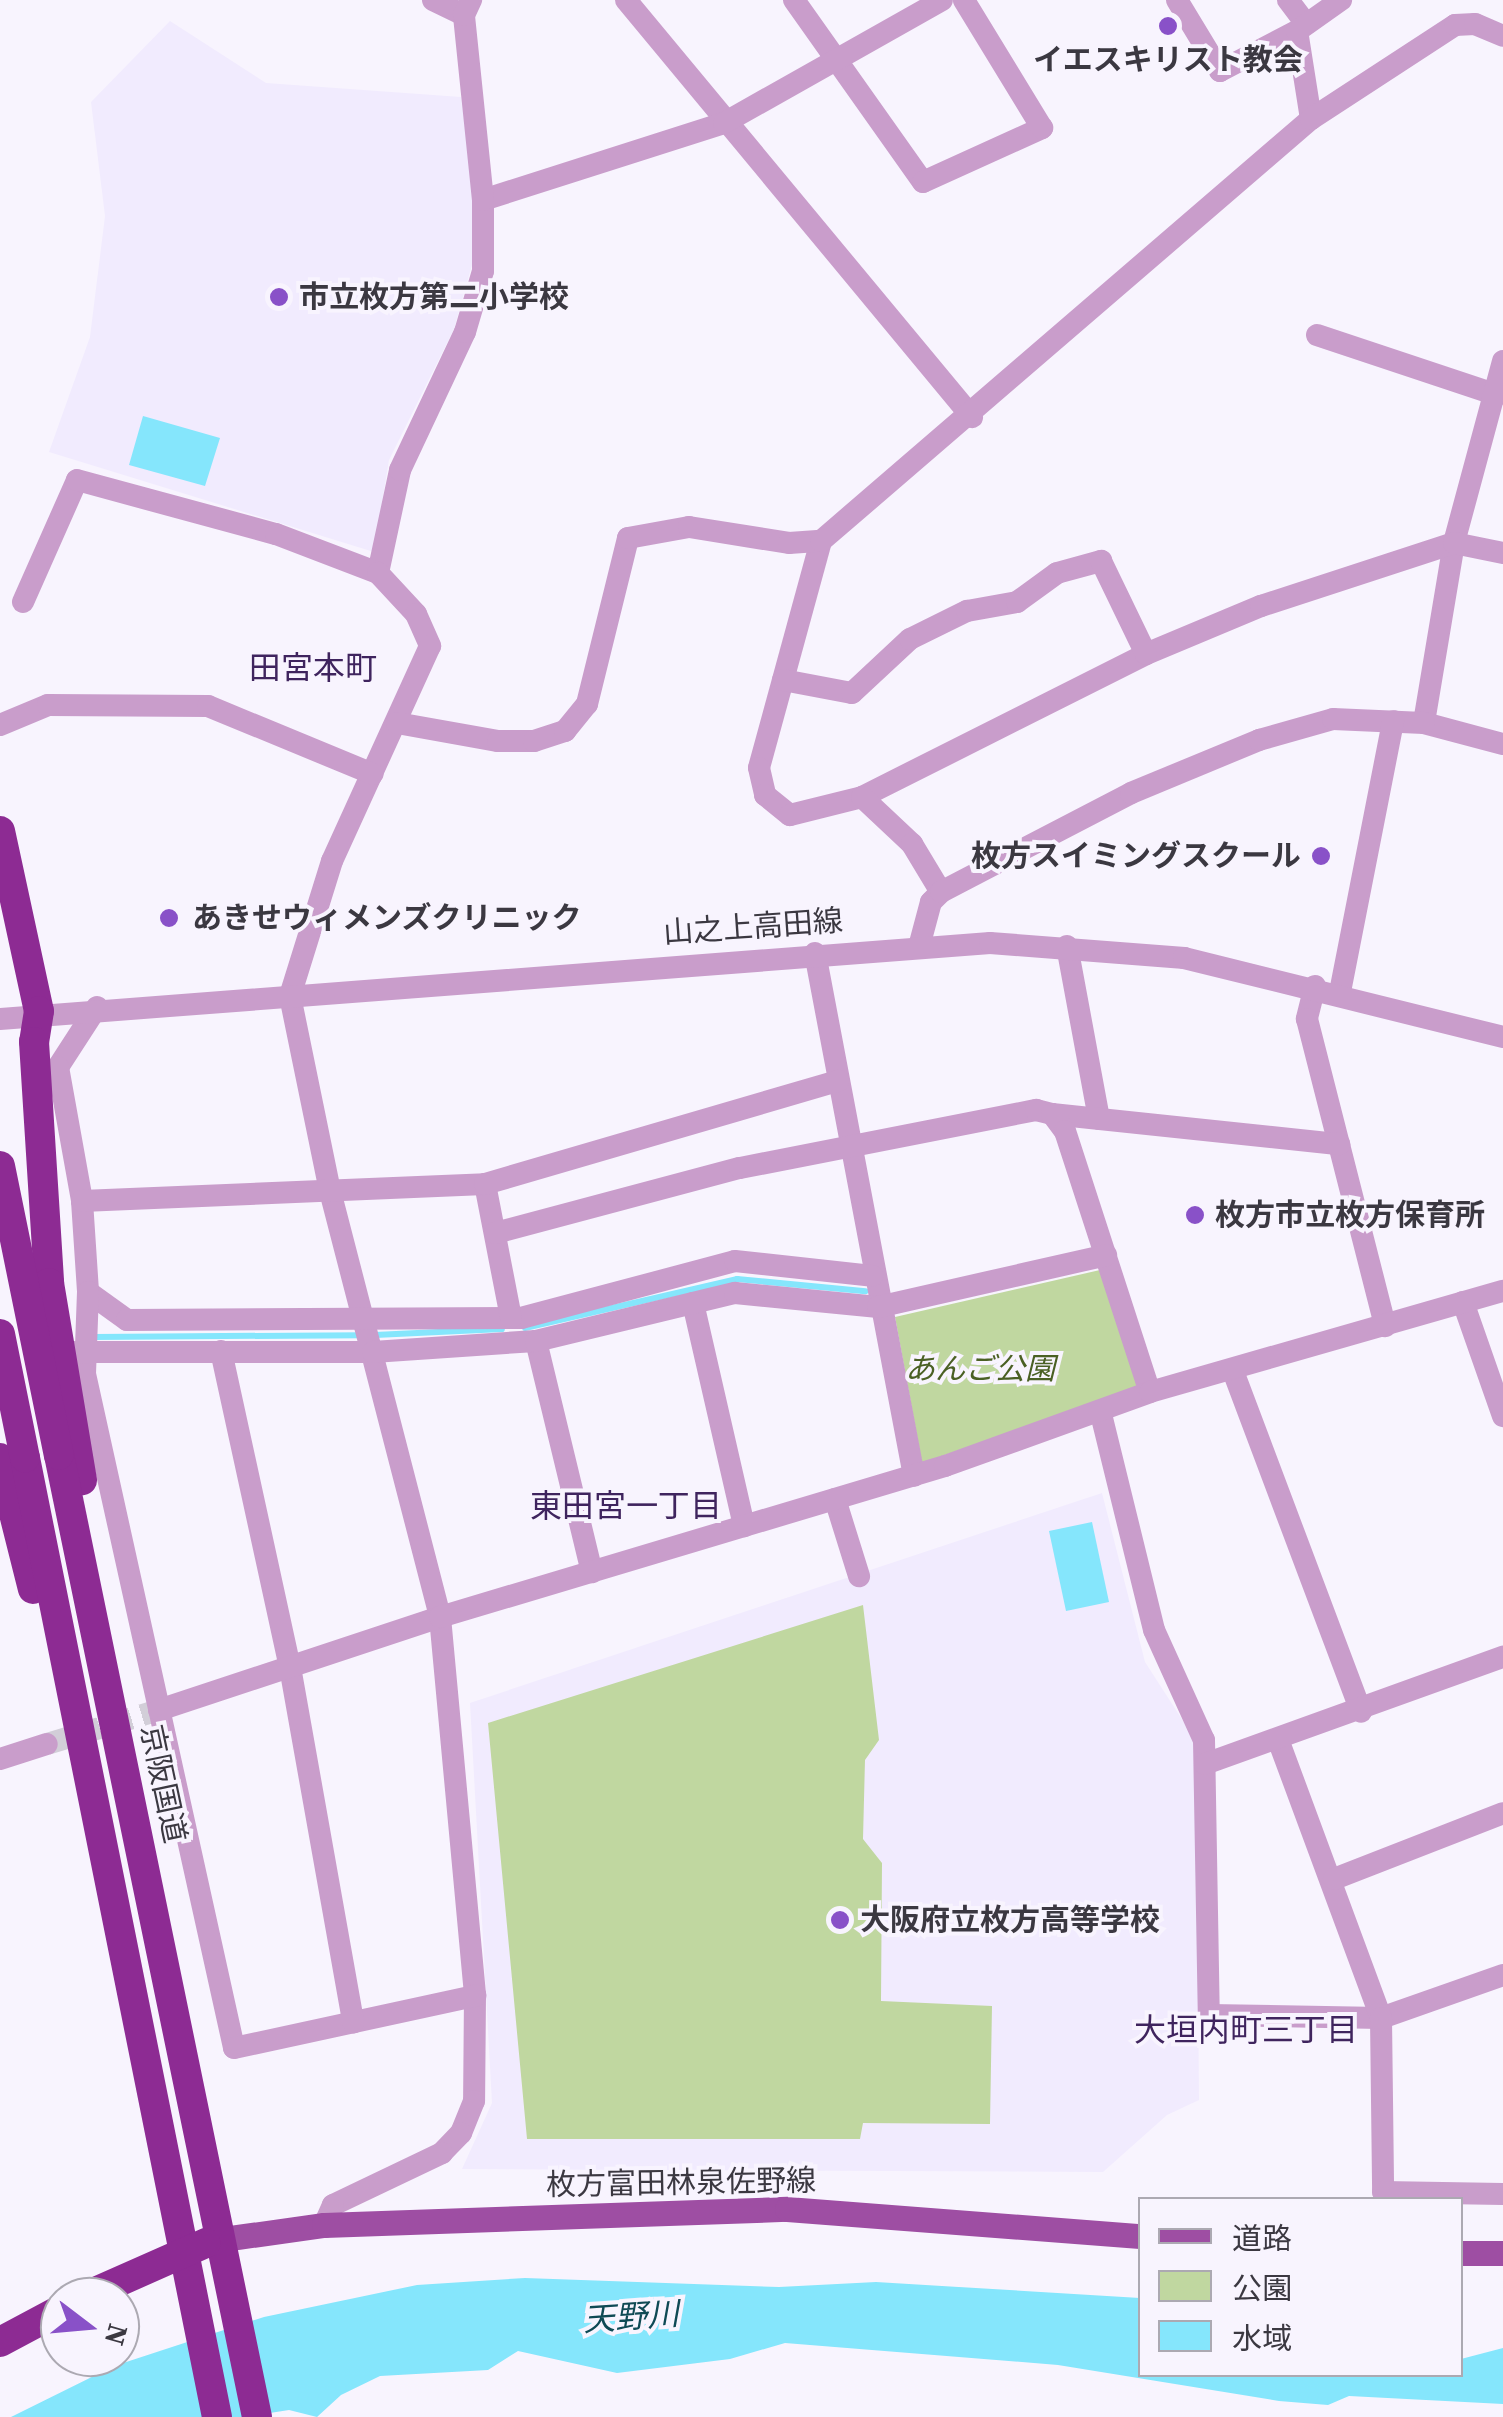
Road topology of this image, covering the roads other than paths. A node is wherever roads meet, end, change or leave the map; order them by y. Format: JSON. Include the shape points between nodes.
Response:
{"nodes":[{"id":1,"x":433,"y":0,"type":"edge"},
{"id":2,"x":626,"y":0,"type":"edge"},
{"id":3,"x":794,"y":0,"type":"edge"},
{"id":4,"x":942,"y":0,"type":"edge"},
{"id":5,"x":964,"y":0,"type":"edge"},
{"id":6,"x":1177,"y":0,"type":"edge"},
{"id":7,"x":1288,"y":0,"type":"edge"},
{"id":8,"x":1340,"y":0,"type":"edge"},
{"id":9,"x":468,"y":7,"type":"edge"},
{"id":10,"x":1302,"y":28,"type":"junction"},
{"id":11,"x":1503,"y":36,"type":"edge"},
{"id":12,"x":842,"y":61,"type":"junction"},
{"id":13,"x":1311,"y":119,"type":"junction"},
{"id":14,"x":724,"y":123,"type":"junction"},
{"id":15,"x":483,"y":200,"type":"junction"},
{"id":16,"x":1317,"y":335,"type":"dead end"},
{"id":17,"x":1503,"y":360,"type":"edge"},
{"id":18,"x":1497,"y":394,"type":"junction"},
{"id":19,"x":972,"y":416,"type":"junction"},
{"id":20,"x":821,"y":541,"type":"junction"},
{"id":21,"x":1454,"y":543,"type":"junction"},
{"id":22,"x":1503,"y":553,"type":"edge"},
{"id":23,"x":378,"y":573,"type":"junction"},
{"id":24,"x":23,"y":602,"type":"dead end"},
{"id":25,"x":1146,"y":654,"type":"junction"},
{"id":26,"x":782,"y":680,"type":"junction"},
{"id":27,"x":1393,"y":721,"type":"junction"},
{"id":28,"x":1424,"y":722,"type":"junction"},
{"id":29,"x":397,"y":723,"type":"junction"},
{"id":30,"x":0,"y":725,"type":"edge"},
{"id":31,"x":1503,"y":744,"type":"edge"},
{"id":32,"x":373,"y":774,"type":"junction"},
{"id":33,"x":862,"y":798,"type":"junction"},
{"id":34,"x":0,"y":831,"type":"edge"},
{"id":35,"x":941,"y":892,"type":"junction"},
{"id":36,"x":920,"y":943,"type":"junction"},
{"id":37,"x":1067,"y":946,"type":"junction"},
{"id":38,"x":815,"y":953,"type":"junction"},
{"id":39,"x":1315,"y":986,"type":"junction"},
{"id":40,"x":1340,"y":992,"type":"junction"},
{"id":41,"x":290,"y":996,"type":"junction"},
{"id":42,"x":97,"y":1007,"type":"junction"},
{"id":43,"x":38,"y":1011,"type":"junction"},
{"id":44,"x":0,"y":1019,"type":"edge"},
{"id":45,"x":1503,"y":1038,"type":"edge"},
{"id":46,"x":838,"y":1081,"type":"junction"},
{"id":47,"x":1052,"y":1114,"type":"junction"},
{"id":48,"x":1098,"y":1119,"type":"junction"},
{"id":49,"x":1339,"y":1144,"type":"junction"},
{"id":50,"x":850,"y":1149,"type":"junction"},
{"id":51,"x":0,"y":1166,"type":"edge"},
{"id":52,"x":484,"y":1184,"type":"junction"},
{"id":53,"x":330,"y":1191,"type":"junction"},
{"id":54,"x":82,"y":1202,"type":"junction"},
{"id":55,"x":495,"y":1232,"type":"junction"},
{"id":56,"x":1106,"y":1254,"type":"junction"},
{"id":57,"x":872,"y":1276,"type":"junction"},
{"id":58,"x":1503,"y":1291,"type":"edge"},
{"id":59,"x":88,"y":1292,"type":"junction"},
{"id":60,"x":1462,"y":1302,"type":"junction"},
{"id":61,"x":693,"y":1304,"type":"junction"},
{"id":62,"x":878,"y":1307,"type":"junction"},
{"id":63,"x":511,"y":1318,"type":"junction"},
{"id":64,"x":234,"y":1320,"type":"junction"},
{"id":65,"x":363,"y":1320,"type":"junction"},
{"id":66,"x":1385,"y":1326,"type":"junction"},
{"id":67,"x":0,"y":1334,"type":"edge"},
{"id":68,"x":536,"y":1342,"type":"junction"},
{"id":69,"x":232,"y":1350,"type":"junction"},
{"id":70,"x":78,"y":1351,"type":"junction"},
{"id":71,"x":373,"y":1351,"type":"junction"},
{"id":72,"x":1233,"y":1371,"type":"junction"},
{"id":73,"x":1150,"y":1392,"type":"junction"},
{"id":74,"x":1100,"y":1414,"type":"junction"},
{"id":75,"x":1503,"y":1416,"type":"edge"},
{"id":76,"x":12,"y":1458,"type":"edge"},
{"id":77,"x":914,"y":1476,"type":"junction"},
{"id":78,"x":835,"y":1499,"type":"junction"},
{"id":79,"x":744,"y":1526,"type":"junction"},
{"id":80,"x":592,"y":1572,"type":"junction"},
{"id":81,"x":859,"y":1576,"type":"dead end"},
{"id":82,"x":440,"y":1617,"type":"junction"},
{"id":83,"x":1503,"y":1657,"type":"edge"},
{"id":84,"x":101,"y":1660,"type":"junction"},
{"id":85,"x":290,"y":1666,"type":"junction"},
{"id":86,"x":159,"y":1710,"type":"junction"},
{"id":87,"x":1361,"y":1712,"type":"junction"},
{"id":88,"x":1278,"y":1742,"type":"junction"},
{"id":89,"x":47,"y":1744,"type":"tunnel mouth"},
{"id":90,"x":0,"y":1759,"type":"edge"},
{"id":91,"x":1205,"y":1764,"type":"junction"},
{"id":92,"x":1503,"y":1813,"type":"edge"},
{"id":93,"x":1334,"y":1879,"type":"junction"},
{"id":94,"x":1503,"y":1975,"type":"edge"},
{"id":95,"x":474,"y":1996,"type":"junction"},
{"id":96,"x":1381,"y":2018,"type":"junction"},
{"id":97,"x":353,"y":2022,"type":"junction"},
{"id":98,"x":1503,"y":2194,"type":"edge"},
{"id":99,"x":324,"y":2225,"type":"junction"},
{"id":100,"x":1138,"y":2236,"type":"edge"},
{"id":101,"x":223,"y":2239,"type":"junction"},
{"id":102,"x":186,"y":2247,"type":"junction"},
{"id":103,"x":1463,"y":2253,"type":"edge"},
{"id":104,"x":1503,"y":2253,"type":"edge"},
{"id":105,"x":125,"y":2277,"type":"edge"},
{"id":106,"x":40,"y":2321,"type":"edge"},
{"id":107,"x":0,"y":2342,"type":"edge"},
{"id":108,"x":217,"y":2417,"type":"edge"},
{"id":109,"x":257,"y":2417,"type":"edge"}],
"edges":[{"from":1,"to":9,"type":"street"},
{"from":2,"to":14,"type":"street"},
{"from":3,"to":12,"type":"street"},
{"from":4,"to":12,"type":"street"},
{"from":5,"to":12,"type":"street","via":[[1042,128],[922,182]]},
{"from":6,"to":10,"type":"street","via":[[1220,71]]},
{"from":7,"to":10,"type":"street"},
{"from":8,"to":10,"type":"street"},
{"from":9,"to":15,"type":"street"},
{"from":10,"to":13,"type":"street"},
{"from":11,"to":13,"type":"street","via":[[1475,24],[1456,25]]},
{"from":12,"to":14,"type":"street"},
{"from":13,"to":19,"type":"street"},
{"from":14,"to":15,"type":"street"},
{"from":14,"to":19,"type":"street"},
{"from":15,"to":23,"type":"street","via":[[478,286],[465,332],[400,470]]},
{"from":16,"to":18,"type":"street"},
{"from":17,"to":18,"type":"street"},
{"from":18,"to":21,"type":"street"},
{"from":19,"to":20,"type":"street"},
{"from":20,"to":26,"type":"street"},
{"from":20,"to":29,"type":"street","via":[[789,543],[688,528],[628,538],[587,704],[564,731],[498,742]]},
{"from":21,"to":22,"type":"street"},
{"from":21,"to":25,"type":"street","via":[[1261,606]]},
{"from":21,"to":28,"type":"street"},
{"from":23,"to":24,"type":"street","via":[[276,534],[77,480]]},
{"from":23,"to":29,"type":"street","via":[[416,614],[430,646]]},
{"from":25,"to":26,"type":"street","via":[[1100,561],[1056,572],[1016,602],[967,611],[910,639],[852,693]]},
{"from":25,"to":33,"type":"street"},
{"from":26,"to":33,"type":"street","via":[[759,768],[765,795],[790,815]]},
{"from":27,"to":28,"type":"street"},
{"from":27,"to":35,"type":"street","via":[[1333,719],[1259,740],[1131,793]]},
{"from":27,"to":40,"type":"street"},
{"from":28,"to":31,"type":"street"},
{"from":29,"to":32,"type":"street"},
{"from":30,"to":32,"type":"street","via":[[48,705],[208,706]]},
{"from":32,"to":41,"type":"street","via":[[332,860]]},
{"from":33,"to":35,"type":"street","via":[[912,844]]},
{"from":34,"to":43,"type":"highway"},
{"from":35,"to":36,"type":"street","via":[[931,902]]},
{"from":36,"to":37,"type":"street","name":"山之上高田線"},
{"from":36,"to":38,"type":"street","name":"山之上高田線"},
{"from":37,"to":39,"type":"street","name":"山之上高田線","via":[[1184,958]]},
{"from":37,"to":48,"type":"street"},
{"from":38,"to":41,"type":"street","name":"山之上高田線"},
{"from":38,"to":46,"type":"street"},
{"from":39,"to":40,"type":"street","name":"山之上高田線"},
{"from":39,"to":49,"type":"street","via":[[1307,1019]]},
{"from":40,"to":45,"type":"street","name":"山之上高田線"},
{"from":41,"to":42,"type":"street","name":"山之上高田線"},
{"from":41,"to":53,"type":"street"},
{"from":42,"to":43,"type":"street","name":"山之上高田線"},
{"from":42,"to":54,"type":"street","via":[[58,1067]]},
{"from":43,"to":44,"type":"street","name":"山之上高田線"},
{"from":43,"to":84,"type":"highway","via":[[34,1042],[49,1283],[99,1578]]},
{"from":46,"to":50,"type":"street"},
{"from":46,"to":52,"type":"street"},
{"from":47,"to":48,"type":"street"},
{"from":47,"to":50,"type":"street","via":[[1036,1110]]},
{"from":47,"to":56,"type":"street","via":[[1065,1132]]},
{"from":48,"to":49,"type":"street"},
{"from":49,"to":66,"type":"street"},
{"from":50,"to":55,"type":"street","via":[[740,1168]]},
{"from":50,"to":57,"type":"street"},
{"from":51,"to":84,"type":"highway","name":"京阪国道","bridge":true},
{"from":52,"to":53,"type":"street"},
{"from":52,"to":55,"type":"street"},
{"from":53,"to":54,"type":"street"},
{"from":53,"to":65,"type":"street"},
{"from":54,"to":59,"type":"street"},
{"from":55,"to":63,"type":"street"},
{"from":56,"to":62,"type":"street"},
{"from":56,"to":73,"type":"street"},
{"from":57,"to":62,"type":"street"},
{"from":57,"to":63,"type":"street","via":[[735,1261]]},
{"from":58,"to":60,"type":"street"},
{"from":59,"to":64,"type":"street","via":[[127,1320]]},
{"from":59,"to":70,"type":"street"},
{"from":60,"to":66,"type":"street"},
{"from":60,"to":75,"type":"street"},
{"from":61,"to":62,"type":"street","via":[[734,1293]]},
{"from":61,"to":68,"type":"street"},
{"from":61,"to":79,"type":"street"},
{"from":62,"to":77,"type":"street"},
{"from":63,"to":65,"type":"street"},
{"from":64,"to":65,"type":"street"},
{"from":64,"to":69,"type":"street"},
{"from":65,"to":71,"type":"street"},
{"from":66,"to":72,"type":"street"},
{"from":67,"to":76,"type":"highway","bridge":true},
{"from":68,"to":71,"type":"street"},
{"from":68,"to":80,"type":"street"},
{"from":69,"to":70,"type":"street"},
{"from":69,"to":71,"type":"street"},
{"from":69,"to":85,"type":"street"},
{"from":70,"to":86,"type":"street"},
{"from":71,"to":82,"type":"street"},
{"from":72,"to":73,"type":"street"},
{"from":72,"to":87,"type":"street"},
{"from":73,"to":74,"type":"street"},
{"from":74,"to":77,"type":"street"},
{"from":74,"to":91,"type":"street","via":[[1154,1630],[1204,1740]]},
{"from":76,"to":102,"type":"highway","via":[[57,1619]]},
{"from":77,"to":78,"type":"street"},
{"from":78,"to":79,"type":"street"},
{"from":78,"to":81,"type":"street"},
{"from":79,"to":80,"type":"street"},
{"from":80,"to":82,"type":"street"},
{"from":82,"to":85,"type":"street"},
{"from":82,"to":95,"type":"street"},
{"from":83,"to":87,"type":"street"},
{"from":84,"to":101,"type":"highway","name":"京阪国道"},
{"from":85,"to":86,"type":"street"},
{"from":85,"to":97,"type":"street"},
{"from":86,"to":97,"type":"street","via":[[234,2048]]},
{"from":87,"to":88,"type":"street"},
{"from":88,"to":91,"type":"street"},
{"from":88,"to":93,"type":"street"},
{"from":89,"to":90,"type":"street"},
{"from":91,"to":96,"type":"street","via":[[1209,2015]]},
{"from":92,"to":93,"type":"street"},
{"from":93,"to":96,"type":"street"},
{"from":94,"to":96,"type":"street"},
{"from":95,"to":97,"type":"street"},
{"from":95,"to":99,"type":"street","via":[[474,2101],[461,2133],[431,2160],[333,2205]]},
{"from":96,"to":98,"type":"street","via":[[1382,2192]]},
{"from":99,"to":100,"type":"main road","name":"枚方富田林泉佐野線","via":[[787,2209]]},
{"from":99,"to":101,"type":"main road","name":"枚方富田林泉佐野線"},
{"from":101,"to":102,"type":"highway"},
{"from":101,"to":109,"type":"highway","name":"京阪国道"},
{"from":102,"to":105,"type":"highway"},
{"from":102,"to":108,"type":"highway"},
{"from":103,"to":104,"type":"main road"},
{"from":106,"to":107,"type":"highway"}]}
